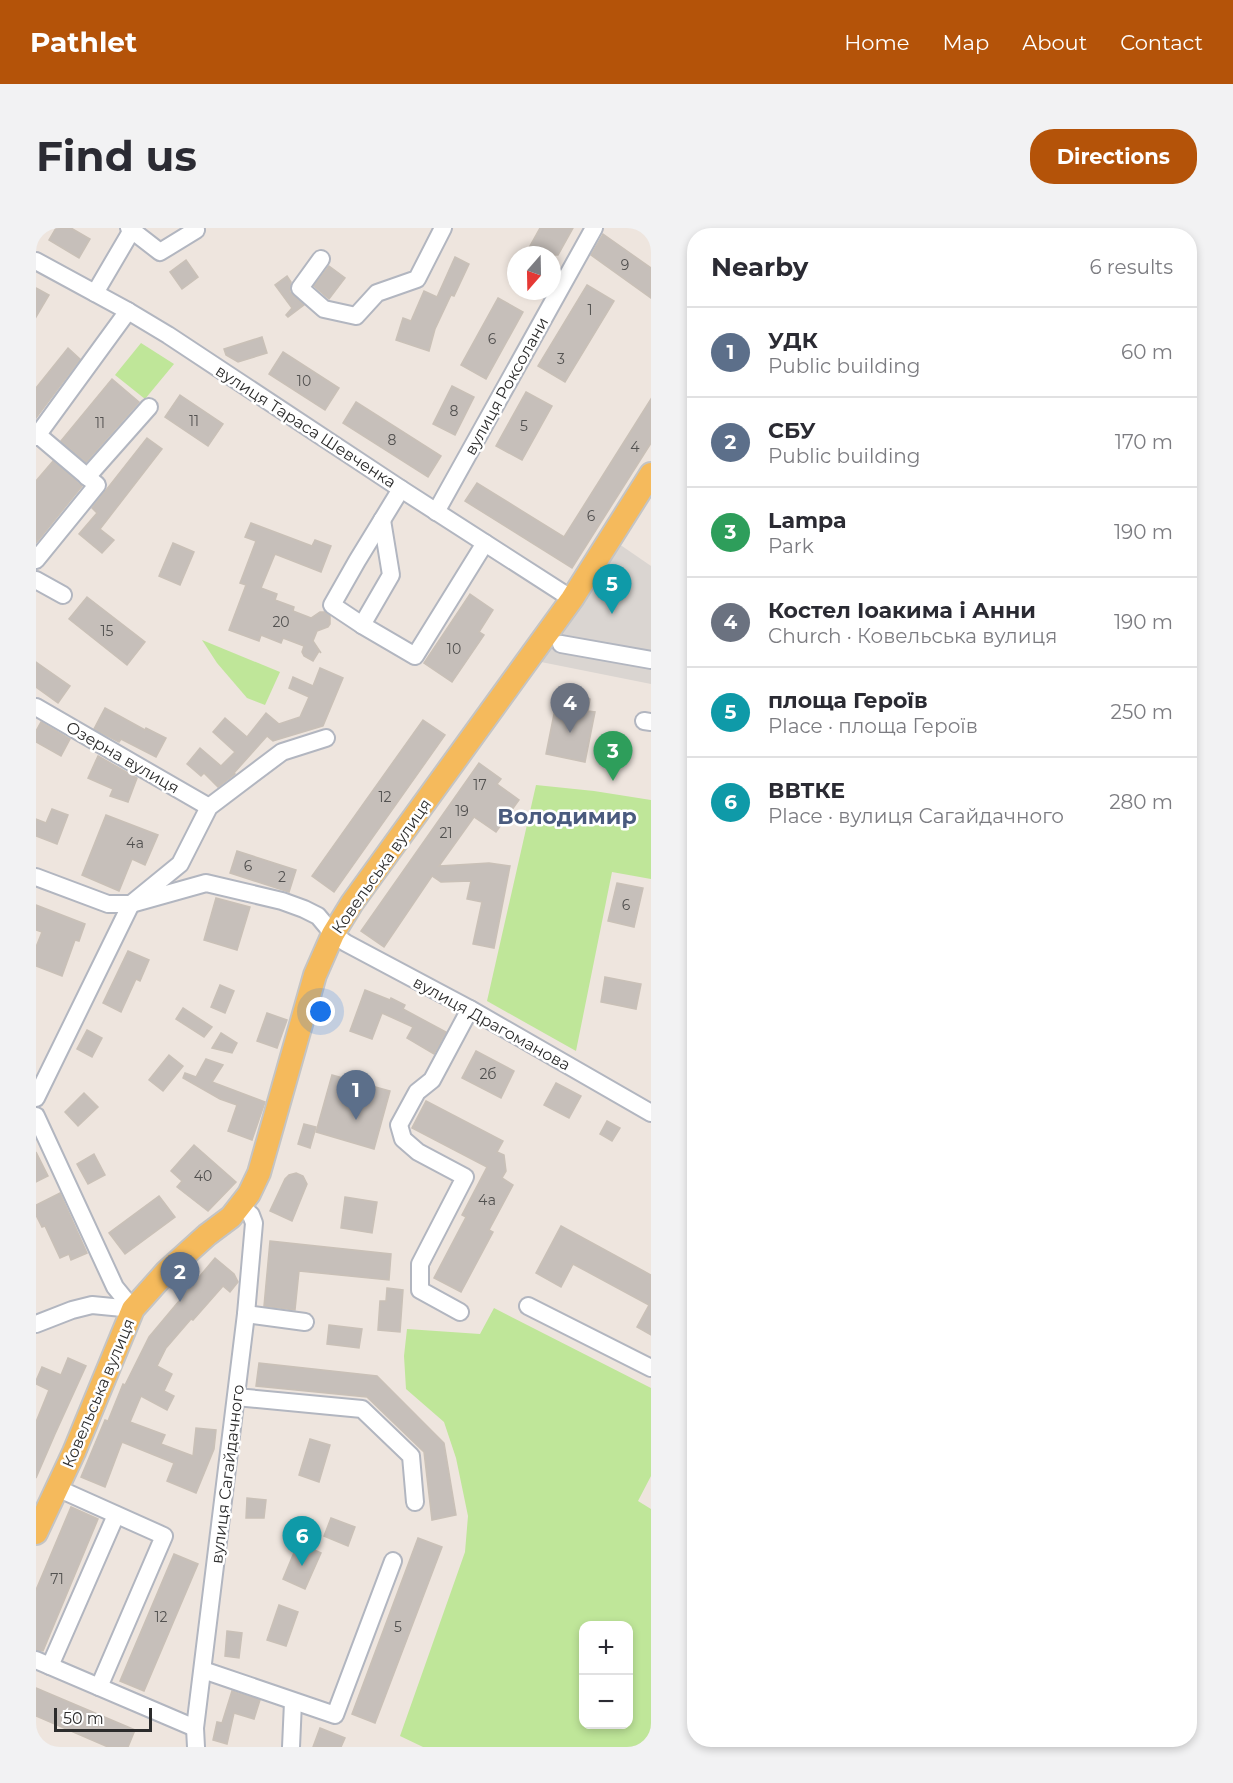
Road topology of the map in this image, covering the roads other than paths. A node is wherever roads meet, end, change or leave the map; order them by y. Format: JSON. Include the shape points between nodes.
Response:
{"nodes":[{"id":1,"x":443,"y":228,"type":"edge"},
{"id":2,"x":594,"y":228,"type":"edge"},
{"id":3,"x":130,"y":229,"type":"edge"},
{"id":4,"x":196,"y":230,"type":"dead end"},
{"id":5,"x":321,"y":259,"type":"dead end"},
{"id":6,"x":36,"y":261,"type":"edge"},
{"id":7,"x":94,"y":293,"type":"junction"},
{"id":8,"x":128,"y":311,"type":"junction"},
{"id":9,"x":149,"y":407,"type":"dead end"},
{"id":10,"x":37,"y":436,"type":"edge"},
{"id":11,"x":651,"y":474,"type":"edge"},
{"id":12,"x":87,"y":477,"type":"junction"},
{"id":13,"x":401,"y":489,"type":"junction"},
{"id":14,"x":436,"y":512,"type":"junction"},
{"id":15,"x":382,"y":520,"type":"junction"},
{"id":16,"x":484,"y":543,"type":"junction"},
{"id":17,"x":36,"y":560,"type":"edge"},
{"id":18,"x":36,"y":580,"type":"edge"},
{"id":19,"x":63,"y":595,"type":"dead end"},
{"id":20,"x":572,"y":599,"type":"junction"},
{"id":21,"x":362,"y":625,"type":"junction"},
{"id":22,"x":561,"y":644,"type":"dead end"},
{"id":23,"x":651,"y":660,"type":"edge"},
{"id":24,"x":36,"y":708,"type":"edge"},
{"id":25,"x":326,"y":738,"type":"dead end"},
{"id":26,"x":209,"y":807,"type":"junction"},
{"id":27,"x":180,"y":864,"type":"junction"},
{"id":28,"x":36,"y":877,"type":"edge"},
{"id":29,"x":206,"y":883,"type":"junction"},
{"id":30,"x":131,"y":904,"type":"junction"},
{"id":31,"x":333,"y":934,"type":"junction"},
{"id":32,"x":470,"y":1009,"type":"junction"},
{"id":33,"x":36,"y":1098,"type":"edge"},
{"id":34,"x":651,"y":1113,"type":"edge"},
{"id":35,"x":36,"y":1116,"type":"edge"},
{"id":36,"x":240,"y":1205,"type":"junction"},
{"id":37,"x":528,"y":1306,"type":"dead end"},
{"id":38,"x":133,"y":1309,"type":"junction"},
{"id":39,"x":460,"y":1311,"type":"dead end"},
{"id":40,"x":246,"y":1314,"type":"junction"},
{"id":41,"x":305,"y":1322,"type":"dead end"},
{"id":42,"x":36,"y":1324,"type":"edge"},
{"id":43,"x":651,"y":1368,"type":"edge"},
{"id":44,"x":236,"y":1397,"type":"junction"},
{"id":45,"x":57,"y":1488,"type":"junction"},
{"id":46,"x":415,"y":1502,"type":"dead end"},
{"id":47,"x":116,"y":1515,"type":"junction"},
{"id":48,"x":36,"y":1533,"type":"edge"},
{"id":49,"x":393,"y":1561,"type":"dead end"},
{"id":50,"x":43,"y":1663,"type":"edge"},
{"id":51,"x":203,"y":1670,"type":"junction"},
{"id":52,"x":99,"y":1687,"type":"junction"},
{"id":53,"x":294,"y":1702,"type":"junction"},
{"id":54,"x":195,"y":1728,"type":"junction"},
{"id":55,"x":196,"y":1747,"type":"edge"},
{"id":56,"x":291,"y":1747,"type":"edge"}],
"edges":[{"from":1,"to":5,"type":"street","via":[[417,279],[378,293],[356,316],[324,309],[300,288]]},
{"from":2,"to":14,"type":"street","name":"вулиця Роксолани"},
{"from":3,"to":4,"type":"street","via":[[160,252]]},
{"from":3,"to":7,"type":"street"},
{"from":6,"to":7,"type":"street","name":"вулиця Тараса Шевченка"},
{"from":7,"to":8,"type":"street","name":"вулиця Тараса Шевченка"},
{"from":8,"to":10,"type":"street"},
{"from":8,"to":13,"type":"street","name":"вулиця Тараса Шевченка"},
{"from":9,"to":12,"type":"street"},
{"from":10,"to":12,"type":"street"},
{"from":11,"to":20,"type":"main road","name":"Ковельська вулиця"},
{"from":12,"to":17,"type":"street","via":[[97,485]]},
{"from":13,"to":14,"type":"street","name":"вулиця Тараса Шевченка"},
{"from":13,"to":15,"type":"street"},
{"from":14,"to":16,"type":"street","name":"вулиця Тараса Шевченка"},
{"from":15,"to":21,"type":"street","via":[[391,575]]},
{"from":15,"to":21,"type":"street","via":[[332,605]]},
{"from":16,"to":20,"type":"street","name":"вулиця Тараса Шевченка"},
{"from":16,"to":21,"type":"street","via":[[415,656]]},
{"from":18,"to":19,"type":"street"},
{"from":20,"to":31,"type":"main road","name":"Ковельська вулиця"},
{"from":22,"to":23,"type":"street"},
{"from":24,"to":26,"type":"street","name":"Озерна вулиця"},
{"from":25,"to":26,"type":"street","via":[[282,752]]},
{"from":26,"to":27,"type":"street"},
{"from":27,"to":29,"type":"street"},
{"from":27,"to":30,"type":"street"},
{"from":28,"to":30,"type":"street","via":[[108,904]]},
{"from":29,"to":30,"type":"street"},
{"from":29,"to":31,"type":"street","name":"вулиця Драгоманова","via":[[304,909],[318,916]]},
{"from":30,"to":33,"type":"street"},
{"from":31,"to":32,"type":"street","name":"вулиця Драгоманова"},
{"from":31,"to":36,"type":"main road","name":"Ковельська вулиця","via":[[315,975],[259,1173]]},
{"from":32,"to":34,"type":"street","name":"вулиця Драгоманова"},
{"from":32,"to":39,"type":"street","via":[[432,1080],[417,1092],[399,1125],[404,1139],[418,1152],[465,1177],[420,1264],[420,1290]]},
{"from":35,"to":38,"type":"street","via":[[115,1287]]},
{"from":36,"to":38,"type":"main road","name":"Ковельська вулиця","via":[[166,1272]]},
{"from":36,"to":40,"type":"street","name":"вулиця Сагайдачного","via":[[254,1223]]},
{"from":37,"to":43,"type":"street"},
{"from":38,"to":42,"type":"street","via":[[92,1305]]},
{"from":38,"to":45,"type":"main road","name":"Ковельська вулиця"},
{"from":40,"to":41,"type":"street"},
{"from":40,"to":44,"type":"street","name":"вулиця Сагайдачного"},
{"from":44,"to":46,"type":"street","via":[[362,1409],[411,1456]]},
{"from":44,"to":51,"type":"street","name":"вулиця Сагайдачного"},
{"from":45,"to":47,"type":"street"},
{"from":45,"to":48,"type":"main road","name":"Ковельська вулиця"},
{"from":47,"to":50,"type":"street"},
{"from":47,"to":52,"type":"street","via":[[164,1536]]},
{"from":49,"to":53,"type":"street","via":[[335,1715]]},
{"from":50,"to":52,"type":"street"},
{"from":51,"to":53,"type":"street"},
{"from":51,"to":54,"type":"street","name":"вулиця Сагайдачного"},
{"from":52,"to":54,"type":"street"},
{"from":53,"to":56,"type":"street"},
{"from":54,"to":55,"type":"street","name":"вулиця Сагайдачного"}]}
